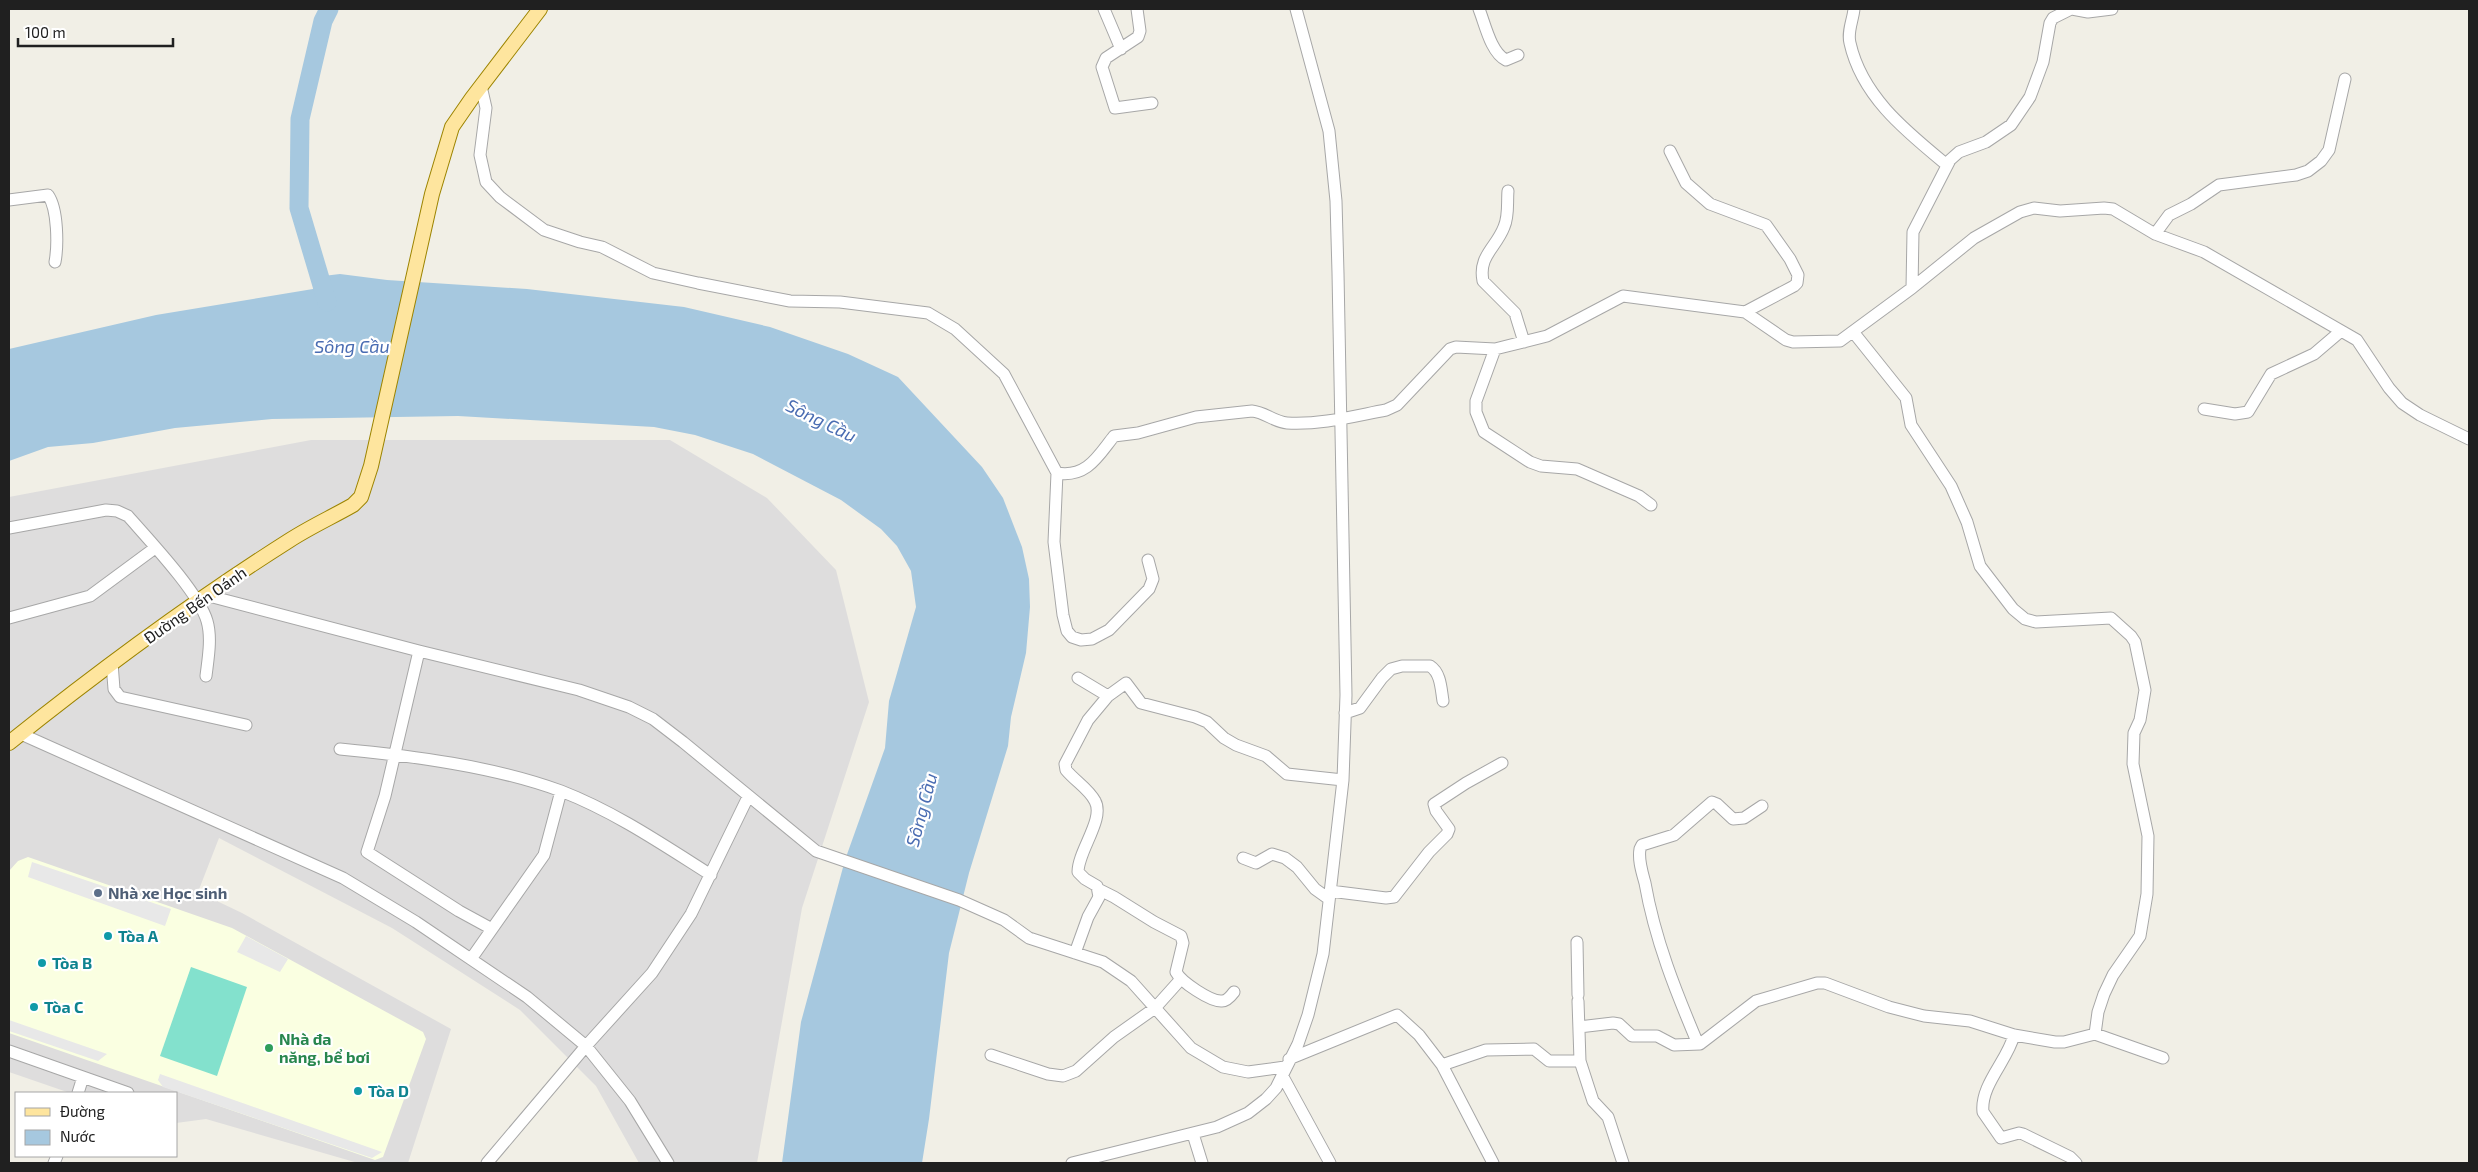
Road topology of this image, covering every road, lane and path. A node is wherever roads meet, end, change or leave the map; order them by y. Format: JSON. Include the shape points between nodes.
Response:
{"nodes":[{"id":1,"x":540,"y":9,"type":"edge"},
{"id":2,"x":1104,"y":9,"type":"edge"},
{"id":3,"x":1138,"y":9,"type":"edge"},
{"id":4,"x":1296,"y":9,"type":"edge"},
{"id":5,"x":1479,"y":9,"type":"edge"},
{"id":6,"x":1854,"y":9,"type":"edge"},
{"id":7,"x":2071,"y":9,"type":"edge"},
{"id":8,"x":2112,"y":9,"type":"edge"},
{"id":9,"x":1121,"y":49,"type":"junction"},
{"id":10,"x":1518,"y":55,"type":"dead end"},
{"id":11,"x":2344,"y":79,"type":"dead end"},
{"id":12,"x":480,"y":86,"type":"junction"},
{"id":13,"x":1152,"y":103,"type":"dead end"},
{"id":14,"x":1670,"y":151,"type":"dead end"},
{"id":15,"x":1947,"y":165,"type":"junction"},
{"id":16,"x":1508,"y":191,"type":"dead end"},
{"id":17,"x":9,"y":200,"type":"edge"},
{"id":18,"x":2155,"y":234,"type":"junction"},
{"id":19,"x":55,"y":262,"type":"dead end"},
{"id":20,"x":1912,"y":288,"type":"junction"},
{"id":21,"x":1745,"y":312,"type":"junction"},
{"id":22,"x":2341,"y":331,"type":"junction"},
{"id":23,"x":1854,"y":333,"type":"junction"},
{"id":24,"x":1524,"y":342,"type":"junction"},
{"id":25,"x":1495,"y":349,"type":"junction"},
{"id":26,"x":2204,"y":409,"type":"dead end"},
{"id":27,"x":1341,"y":419,"type":"junction"},
{"id":28,"x":2469,"y":439,"type":"edge"},
{"id":29,"x":1057,"y":473,"type":"junction"},
{"id":30,"x":1651,"y":505,"type":"dead end"},
{"id":31,"x":9,"y":528,"type":"edge"},
{"id":32,"x":155,"y":548,"type":"junction"},
{"id":33,"x":1148,"y":560,"type":"dead end"},
{"id":34,"x":203,"y":599,"type":"junction"},
{"id":35,"x":9,"y":618,"type":"edge"},
{"id":36,"x":419,"y":651,"type":"junction"},
{"id":37,"x":112,"y":663,"type":"junction"},
{"id":38,"x":206,"y":676,"type":"dead end"},
{"id":39,"x":1078,"y":678,"type":"dead end"},
{"id":40,"x":1108,"y":696,"type":"junction"},
{"id":41,"x":1443,"y":701,"type":"dead end"},
{"id":42,"x":1345,"y":713,"type":"junction"},
{"id":43,"x":246,"y":725,"type":"dead end"},
{"id":44,"x":21,"y":734,"type":"junction"},
{"id":45,"x":9,"y":743,"type":"edge"},
{"id":46,"x":340,"y":749,"type":"dead end"},
{"id":47,"x":394,"y":754,"type":"junction"},
{"id":48,"x":1502,"y":763,"type":"dead end"},
{"id":49,"x":1343,"y":780,"type":"junction"},
{"id":50,"x":561,"y":791,"type":"junction"},
{"id":51,"x":748,"y":797,"type":"junction"},
{"id":52,"x":1762,"y":806,"type":"dead end"},
{"id":53,"x":1243,"y":858,"type":"dead end"},
{"id":54,"x":710,"y":875,"type":"junction"},
{"id":55,"x":1100,"y":890,"type":"junction"},
{"id":56,"x":1330,"y":895,"type":"junction"},
{"id":57,"x":492,"y":929,"type":"junction"},
{"id":58,"x":1577,"y":942,"type":"dead end"},
{"id":59,"x":1075,"y":953,"type":"junction"},
{"id":60,"x":471,"y":959,"type":"junction"},
{"id":61,"x":1181,"y":979,"type":"junction"},
{"id":62,"x":1234,"y":992,"type":"dead end"},
{"id":63,"x":1154,"y":1008,"type":"junction"},
{"id":64,"x":1579,"y":1027,"type":"junction"},
{"id":65,"x":2095,"y":1034,"type":"junction"},
{"id":66,"x":2014,"y":1035,"type":"junction"},
{"id":67,"x":1698,"y":1044,"type":"junction"},
{"id":68,"x":586,"y":1046,"type":"junction"},
{"id":69,"x":9,"y":1051,"type":"edge"},
{"id":70,"x":990,"y":1055,"type":"dead end"},
{"id":71,"x":2163,"y":1058,"type":"dead end"},
{"id":72,"x":1580,"y":1061,"type":"junction"},
{"id":73,"x":1442,"y":1064,"type":"junction"},
{"id":74,"x":1285,"y":1067,"type":"junction"},
{"id":75,"x":83,"y":1077,"type":"junction"},
{"id":76,"x":78,"y":1092,"type":"edge"},
{"id":77,"x":125,"y":1092,"type":"edge"},
{"id":78,"x":1193,"y":1134,"type":"junction"},
{"id":79,"x":487,"y":1163,"type":"edge"},
{"id":80,"x":668,"y":1163,"type":"edge"},
{"id":81,"x":1072,"y":1163,"type":"edge"},
{"id":82,"x":1202,"y":1163,"type":"edge"},
{"id":83,"x":1330,"y":1163,"type":"edge"},
{"id":84,"x":1493,"y":1163,"type":"edge"},
{"id":85,"x":1623,"y":1163,"type":"edge"},
{"id":86,"x":2076,"y":1163,"type":"edge"}],
"edges":[{"from":1,"to":12,"type":"main road","name":"Đường Bến Oánh"},
{"from":2,"to":9,"type":"street"},
{"from":3,"to":9,"type":"street","via":[[1138,37]]},
{"from":4,"to":27,"type":"street","via":[[1331,144],[1336,210]]},
{"from":5,"to":10,"type":"street","via":[[1501,57],[1506,60]]},
{"from":6,"to":15,"type":"street","via":[[1850,42],[1876,98],[1904,129]]},
{"from":7,"to":8,"type":"street","via":[[2088,12]]},
{"from":7,"to":15,"type":"street","via":[[2053,18],[2033,88],[2011,125],[1986,142],[1954,156]]},
{"from":9,"to":13,"type":"street","via":[[1106,58],[1102,67],[1113,106]]},
{"from":11,"to":18,"type":"street","via":[[2329,150],[2321,161],[2296,175],[2219,185],[2192,204],[2168,215]]},
{"from":12,"to":29,"type":"street","via":[[486,108],[480,155],[486,182],[500,197],[544,230],[602,247],[653,273],[674,278],[790,300],[840,302],[928,313],[940,318],[972,342],[1004,374]]},
{"from":12,"to":34,"type":"main road","name":"Đường Bến Oánh","via":[[452,127],[432,194],[371,466],[361,497],[353,505],[291,539]]},
{"from":14,"to":21,"type":"street","via":[[1686,183],[1710,204],[1766,225],[1798,275],[1798,283],[1794,286]]},
{"from":15,"to":20,"type":"street","via":[[1913,232]]},
{"from":16,"to":24,"type":"street","via":[[1506,224],[1484,260],[1481,273],[1483,281],[1515,313]]},
{"from":17,"to":19,"type":"street","via":[[48,195],[56,235]]},
{"from":18,"to":20,"type":"street","via":[[2113,210],[2034,208],[2020,212],[1974,238]]},
{"from":18,"to":22,"type":"street","via":[[2204,252]]},
{"from":20,"to":23,"type":"street"},
{"from":21,"to":23,"type":"street","via":[[1793,342],[1833,342]]},
{"from":21,"to":24,"type":"street","via":[[1619,297],[1564,329]]},
{"from":22,"to":26,"type":"street","via":[[2314,354],[2271,374],[2248,412],[2236,414]]},
{"from":22,"to":28,"type":"street","via":[[2363,346],[2402,403]]},
{"from":23,"to":65,"type":"street","via":[[1906,398],[1910,425],[1951,486],[1967,522],[1978,562],[2012,609],[2025,619],[2036,622],[2111,618],[2135,642],[2145,690],[2140,720],[2134,733],[2133,764],[2148,836],[2148,894],[2140,936],[2104,994]]},
{"from":24,"to":25,"type":"street"},
{"from":25,"to":27,"type":"street","via":[[1456,347],[1397,405]]},
{"from":25,"to":30,"type":"street","via":[[1476,401],[1476,412],[1484,432],[1530,462],[1577,469],[1639,496]]},
{"from":27,"to":29,"type":"street","via":[[1286,423],[1252,411],[1196,417],[1138,434],[1114,436],[1097,460],[1069,475]]},
{"from":27,"to":42,"type":"street"},
{"from":29,"to":33,"type":"street","via":[[1054,542],[1063,615],[1072,637],[1092,639],[1109,630],[1149,589],[1153,579]]},
{"from":31,"to":32,"type":"street","via":[[106,510],[117,511],[128,516]]},
{"from":32,"to":34,"type":"street"},
{"from":32,"to":35,"type":"street","via":[[90,596]]},
{"from":34,"to":36,"type":"street"},
{"from":34,"to":37,"type":"main road","name":"Đường Bến Oánh"},
{"from":34,"to":38,"type":"street","via":[[208,622]]},
{"from":36,"to":47,"type":"street"},
{"from":36,"to":51,"type":"street","via":[[563,686],[629,707],[653,719]]},
{"from":37,"to":43,"type":"street","via":[[114,689],[120,698]]},
{"from":37,"to":44,"type":"main road","name":"Đường Bến Oánh"},
{"from":39,"to":40,"type":"street"},
{"from":40,"to":49,"type":"street","via":[[1126,683],[1141,703],[1206,722],[1224,738],[1266,756],[1287,774]]},
{"from":40,"to":55,"type":"street","via":[[1088,720],[1065,764],[1066,770],[1097,804],[1091,835],[1082,852],[1078,872]]},
{"from":41,"to":42,"type":"street","via":[[1434,669],[1430,666],[1402,666],[1387,673],[1360,708]]},
{"from":42,"to":49,"type":"street"},
{"from":44,"to":45,"type":"main road","name":"Đường Bến Oánh"},
{"from":44,"to":60,"type":"street","via":[[343,878]]},
{"from":46,"to":47,"type":"street"},
{"from":47,"to":50,"type":"street","via":[[460,765]]},
{"from":47,"to":57,"type":"street","via":[[367,852],[459,912]]},
{"from":48,"to":56,"type":"street","via":[[1434,804],[1449,829],[1447,834],[1394,897]]},
{"from":49,"to":56,"type":"street"},
{"from":50,"to":54,"type":"street","via":[[631,824]]},
{"from":50,"to":57,"type":"street","via":[[544,855]]},
{"from":51,"to":54,"type":"street"},
{"from":51,"to":59,"type":"street","via":[[816,851],[958,900],[1004,920],[1029,938]]},
{"from":52,"to":67,"type":"street","via":[[1744,818],[1733,819],[1712,802],[1674,835],[1642,845],[1640,849],[1647,894],[1667,970]]},
{"from":53,"to":56,"type":"street","via":[[1256,863],[1267,855],[1277,854],[1291,862],[1315,889]]},
{"from":54,"to":68,"type":"street","via":[[691,914],[647,980]]},
{"from":55,"to":59,"type":"street"},
{"from":55,"to":61,"type":"street","via":[[1181,936],[1183,942],[1176,972]]},
{"from":56,"to":74,"type":"street","via":[[1323,954],[1308,1015]]},
{"from":57,"to":60,"type":"street"},
{"from":58,"to":64,"type":"street"},
{"from":59,"to":63,"type":"street","via":[[1103,962],[1119,972]]},
{"from":60,"to":68,"type":"street","via":[[527,997]]},
{"from":61,"to":62,"type":"street","via":[[1200,993],[1221,1002]]},
{"from":61,"to":63,"type":"street"},
{"from":63,"to":70,"type":"street","via":[[1114,1037],[1076,1071],[1063,1076]]},
{"from":63,"to":74,"type":"street","via":[[1191,1048],[1223,1067],[1248,1072]]},
{"from":64,"to":67,"type":"street","via":[[1613,1023],[1619,1024],[1632,1036],[1657,1036],[1674,1045]]},
{"from":64,"to":72,"type":"street"},
{"from":65,"to":66,"type":"street","via":[[2064,1042]]},
{"from":65,"to":71,"type":"street"},
{"from":66,"to":67,"type":"street","via":[[1970,1021],[1924,1016],[1889,1007],[1825,983],[1817,983],[1756,1002]]},
{"from":66,"to":86,"type":"street","via":[[2011,1048],[1985,1095],[1983,1112],[2002,1138],[2023,1134]]},
{"from":68,"to":79,"type":"street"},
{"from":68,"to":80,"type":"street","via":[[630,1101]]},
{"from":69,"to":75,"type":"street"},
{"from":72,"to":73,"type":"street","via":[[1549,1061],[1534,1049],[1486,1050]]},
{"from":72,"to":85,"type":"street","via":[[1593,1101],[1608,1117]]},
{"from":73,"to":74,"type":"street","via":[[1397,1014]]},
{"from":73,"to":84,"type":"street"},
{"from":74,"to":78,"type":"street","via":[[1276,1088],[1248,1113]]},
{"from":74,"to":83,"type":"street"},
{"from":75,"to":76,"type":"street"},
{"from":75,"to":77,"type":"street"},
{"from":78,"to":81,"type":"street"},
{"from":78,"to":82,"type":"street"}]}
